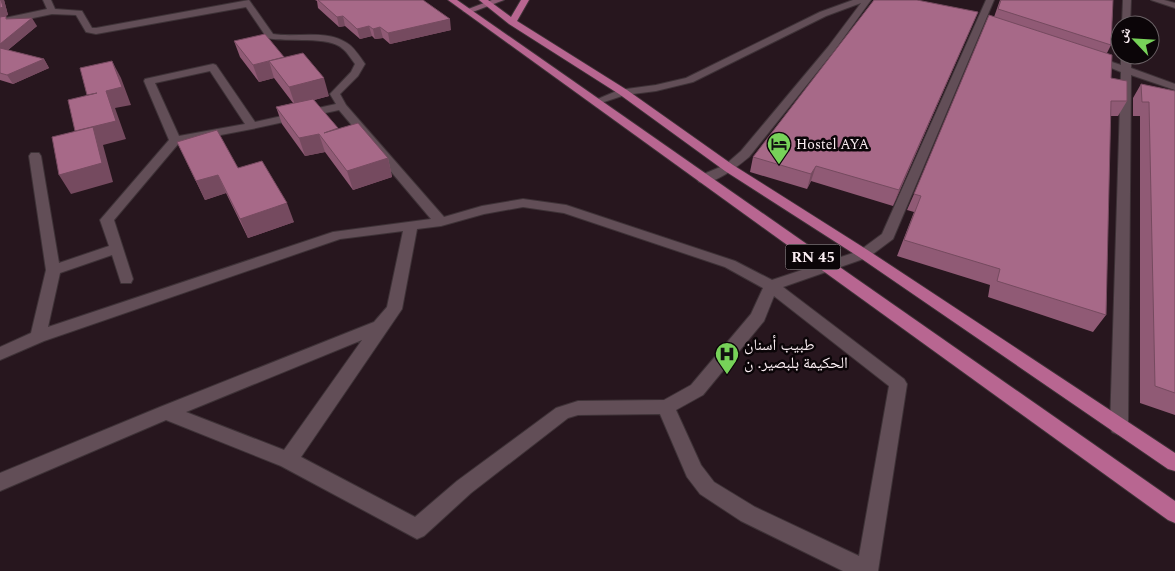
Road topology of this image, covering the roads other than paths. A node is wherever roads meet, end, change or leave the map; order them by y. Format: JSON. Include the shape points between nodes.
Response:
{"nodes":[{"id":1,"x":47,"y":0,"type":"edge"},
{"id":2,"x":452,"y":0,"type":"edge"},
{"id":3,"x":524,"y":0,"type":"edge"},
{"id":4,"x":861,"y":0,"type":"edge"},
{"id":5,"x":867,"y":0,"type":"edge"},
{"id":6,"x":990,"y":0,"type":"edge"},
{"id":7,"x":1127,"y":0,"type":"edge"},
{"id":8,"x":1154,"y":0,"type":"edge"},
{"id":9,"x":246,"y":2,"type":"edge"},
{"id":10,"x":491,"y":2,"type":"edge"},
{"id":11,"x":1175,"y":6,"type":"edge"},
{"id":12,"x":52,"y":11,"type":"junction"},
{"id":13,"x":468,"y":11,"type":"junction"},
{"id":14,"x":1126,"y":15,"type":"edge"},
{"id":15,"x":0,"y":22,"type":"edge"},
{"id":16,"x":512,"y":22,"type":"junction"},
{"id":17,"x":1081,"y":55,"type":"edge"},
{"id":18,"x":1126,"y":65,"type":"edge"},
{"id":19,"x":1126,"y":70,"type":"junction"},
{"id":20,"x":1175,"y":87,"type":"edge"},
{"id":21,"x":623,"y":92,"type":"junction"},
{"id":22,"x":598,"y":102,"type":"junction"},
{"id":23,"x":342,"y":106,"type":"junction"},
{"id":24,"x":252,"y":126,"type":"junction"},
{"id":25,"x":175,"y":140,"type":"junction"},
{"id":26,"x":35,"y":156,"type":"dead end"},
{"id":27,"x":728,"y":168,"type":"junction"},
{"id":28,"x":703,"y":179,"type":"junction"},
{"id":29,"x":442,"y":222,"type":"junction"},
{"id":30,"x":410,"y":226,"type":"junction"},
{"id":31,"x":117,"y":248,"type":"junction"},
{"id":32,"x":864,"y":254,"type":"junction"},
{"id":33,"x":828,"y":267,"type":"junction"},
{"id":34,"x":52,"y":270,"type":"junction"},
{"id":35,"x":126,"y":279,"type":"dead end"},
{"id":36,"x":771,"y":286,"type":"junction"},
{"id":37,"x":380,"y":326,"type":"junction"},
{"id":38,"x":38,"y":337,"type":"junction"},
{"id":39,"x":0,"y":354,"type":"edge"},
{"id":40,"x":666,"y":407,"type":"junction"},
{"id":41,"x":166,"y":412,"type":"junction"},
{"id":42,"x":1119,"y":427,"type":"junction"},
{"id":43,"x":288,"y":460,"type":"junction"},
{"id":44,"x":1175,"y":463,"type":"edge"},
{"id":45,"x":0,"y":482,"type":"edge"},
{"id":46,"x":1175,"y":513,"type":"edge"},
{"id":47,"x":867,"y":571,"type":"edge"}],
"edges":[{"from":1,"to":12,"type":"street"},
{"from":2,"to":13,"type":"main road","number":"RN 45"},
{"from":3,"to":16,"type":"main road"},
{"from":4,"to":21,"type":"street","via":[[823,14],[689,80]]},
{"from":5,"to":27,"type":"street","via":[[772,124]]},
{"from":6,"to":32,"type":"street","via":[[888,236]]},
{"from":7,"to":14,"type":"street"},
{"from":8,"to":11,"type":"street"},
{"from":9,"to":12,"type":"street","via":[[96,31],[89,30],[78,13]]},
{"from":9,"to":23,"type":"street","via":[[270,36],[319,38],[346,46],[360,64],[357,74],[335,94]]},
{"from":10,"to":13,"type":"street"},
{"from":10,"to":16,"type":"main road","number":"RN 45"},
{"from":12,"to":15,"type":"street"},
{"from":13,"to":22,"type":"main road","number":"RN 45"},
{"from":16,"to":21,"type":"main road","number":"RN 45"},
{"from":17,"to":19,"type":"street"},
{"from":18,"to":19,"type":"street"},
{"from":19,"to":20,"type":"street"},
{"from":19,"to":42,"type":"street"},
{"from":21,"to":22,"type":"street"},
{"from":21,"to":27,"type":"main road","number":"RN 45"},
{"from":22,"to":28,"type":"main road","number":"RN 45"},
{"from":23,"to":24,"type":"street"},
{"from":23,"to":29,"type":"street"},
{"from":24,"to":25,"type":"street"},
{"from":24,"to":25,"type":"street","via":[[213,67],[149,81]]},
{"from":25,"to":31,"type":"street","via":[[107,220]]},
{"from":26,"to":34,"type":"street"},
{"from":27,"to":28,"type":"street"},
{"from":27,"to":32,"type":"main road","number":"RN 45"},
{"from":28,"to":33,"type":"main road","number":"RN 45"},
{"from":29,"to":30,"type":"street"},
{"from":29,"to":36,"type":"street","via":[[482,210],[523,203],[566,209],[712,256]]},
{"from":30,"to":37,"type":"street","via":[[394,308]]},
{"from":30,"to":38,"type":"street","via":[[338,234]]},
{"from":31,"to":34,"type":"street"},
{"from":31,"to":35,"type":"street"},
{"from":32,"to":33,"type":"street"},
{"from":32,"to":42,"type":"main road","number":"RN 45"},
{"from":33,"to":36,"type":"street"},
{"from":33,"to":46,"type":"main road","number":"RN 45"},
{"from":34,"to":38,"type":"street"},
{"from":36,"to":40,"type":"street","via":[[758,317],[711,376],[698,390]]},
{"from":36,"to":47,"type":"street","via":[[898,384]]},
{"from":37,"to":41,"type":"street"},
{"from":37,"to":43,"type":"street"},
{"from":38,"to":39,"type":"street"},
{"from":40,"to":43,"type":"street","via":[[578,408],[562,413],[464,487],[417,529]]},
{"from":40,"to":47,"type":"street","via":[[694,472],[707,488],[748,514]]},
{"from":41,"to":43,"type":"street"},
{"from":41,"to":45,"type":"street"},
{"from":42,"to":44,"type":"main road","number":"RN 45"}]}
